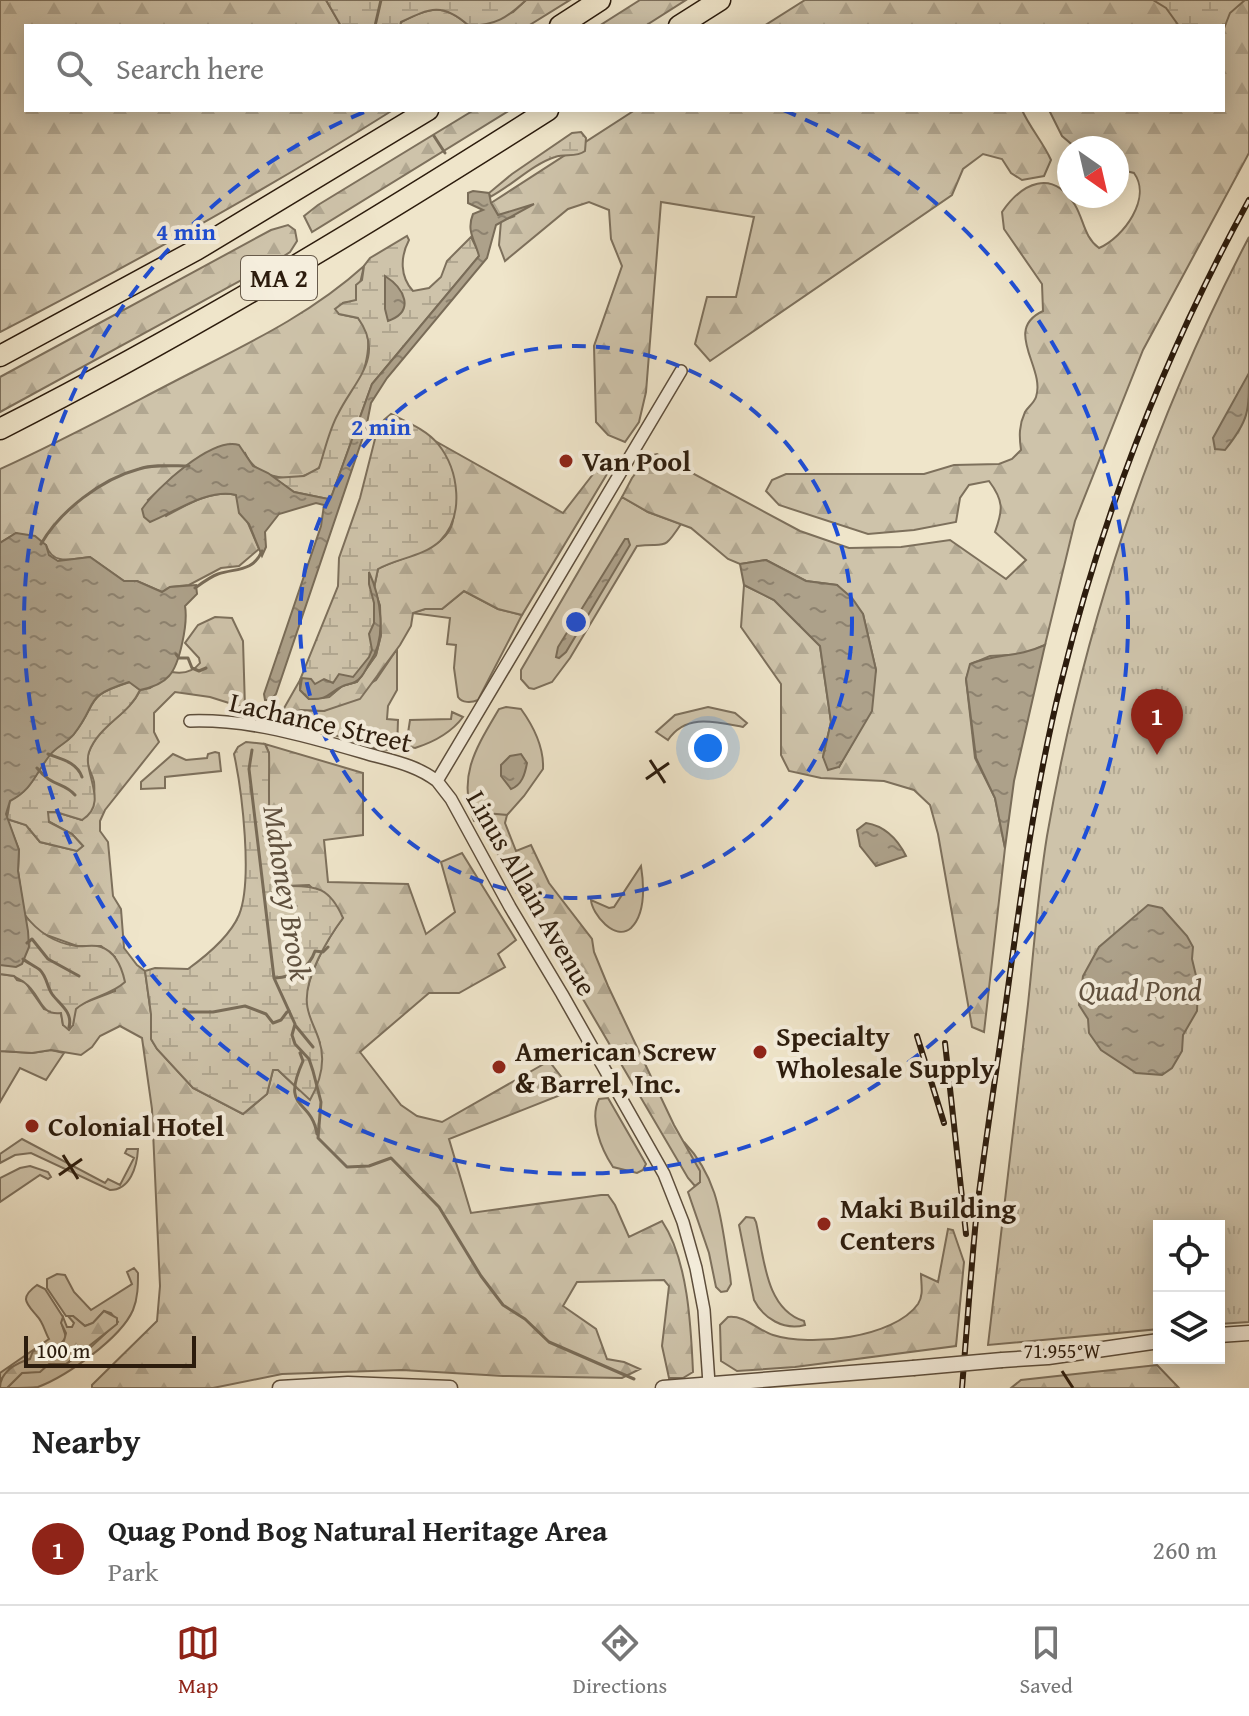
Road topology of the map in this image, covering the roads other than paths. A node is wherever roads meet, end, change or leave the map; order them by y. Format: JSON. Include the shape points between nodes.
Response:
{"nodes":[{"id":1,"x":600,"y":0,"type":"edge"},
{"id":2,"x":720,"y":0,"type":"edge"},
{"id":3,"x":563,"y":24,"type":"edge"},
{"id":4,"x":682,"y":24,"type":"edge"},
{"id":5,"x":425,"y":112,"type":"edge"},
{"id":6,"x":545,"y":112,"type":"edge"},
{"id":7,"x":0,"y":356,"type":"edge"},
{"id":8,"x":681,"y":371,"type":"dead end"},
{"id":9,"x":0,"y":429,"type":"edge"},
{"id":10,"x":190,"y":721,"type":"dead end"},
{"id":11,"x":437,"y":781,"type":"junction"},
{"id":12,"x":1249,"y":1333,"type":"edge"},
{"id":13,"x":1225,"y":1335,"type":"edge"},
{"id":14,"x":1153,"y":1342,"type":"edge"},
{"id":15,"x":709,"y":1384,"type":"junction"},
{"id":16,"x":280,"y":1388,"type":"edge"},
{"id":17,"x":450,"y":1388,"type":"edge"},
{"id":18,"x":663,"y":1388,"type":"edge"}],
"edges":[{"from":1,"to":3,"type":"highway"},
{"from":2,"to":4,"type":"highway"},
{"from":5,"to":7,"type":"highway","number":"MA 2","via":[[196,250]]},
{"from":6,"to":9,"type":"highway","number":"MA 2","via":[[250,294]]},
{"from":8,"to":11,"type":"street","name":"Linus Allain Avenue"},
{"from":10,"to":11,"type":"street","name":"Lachance Street","via":[[229,721],[309,738],[408,764]]},
{"from":11,"to":15,"type":"street","name":"Linus Allain Avenue","via":[[664,1174],[696,1268]]},
{"from":12,"to":13,"type":"street"},
{"from":14,"to":15,"type":"street","bridge":true,"via":[[1048,1357]]},
{"from":15,"to":18,"type":"street"},
{"from":16,"to":17,"type":"street"}]}
